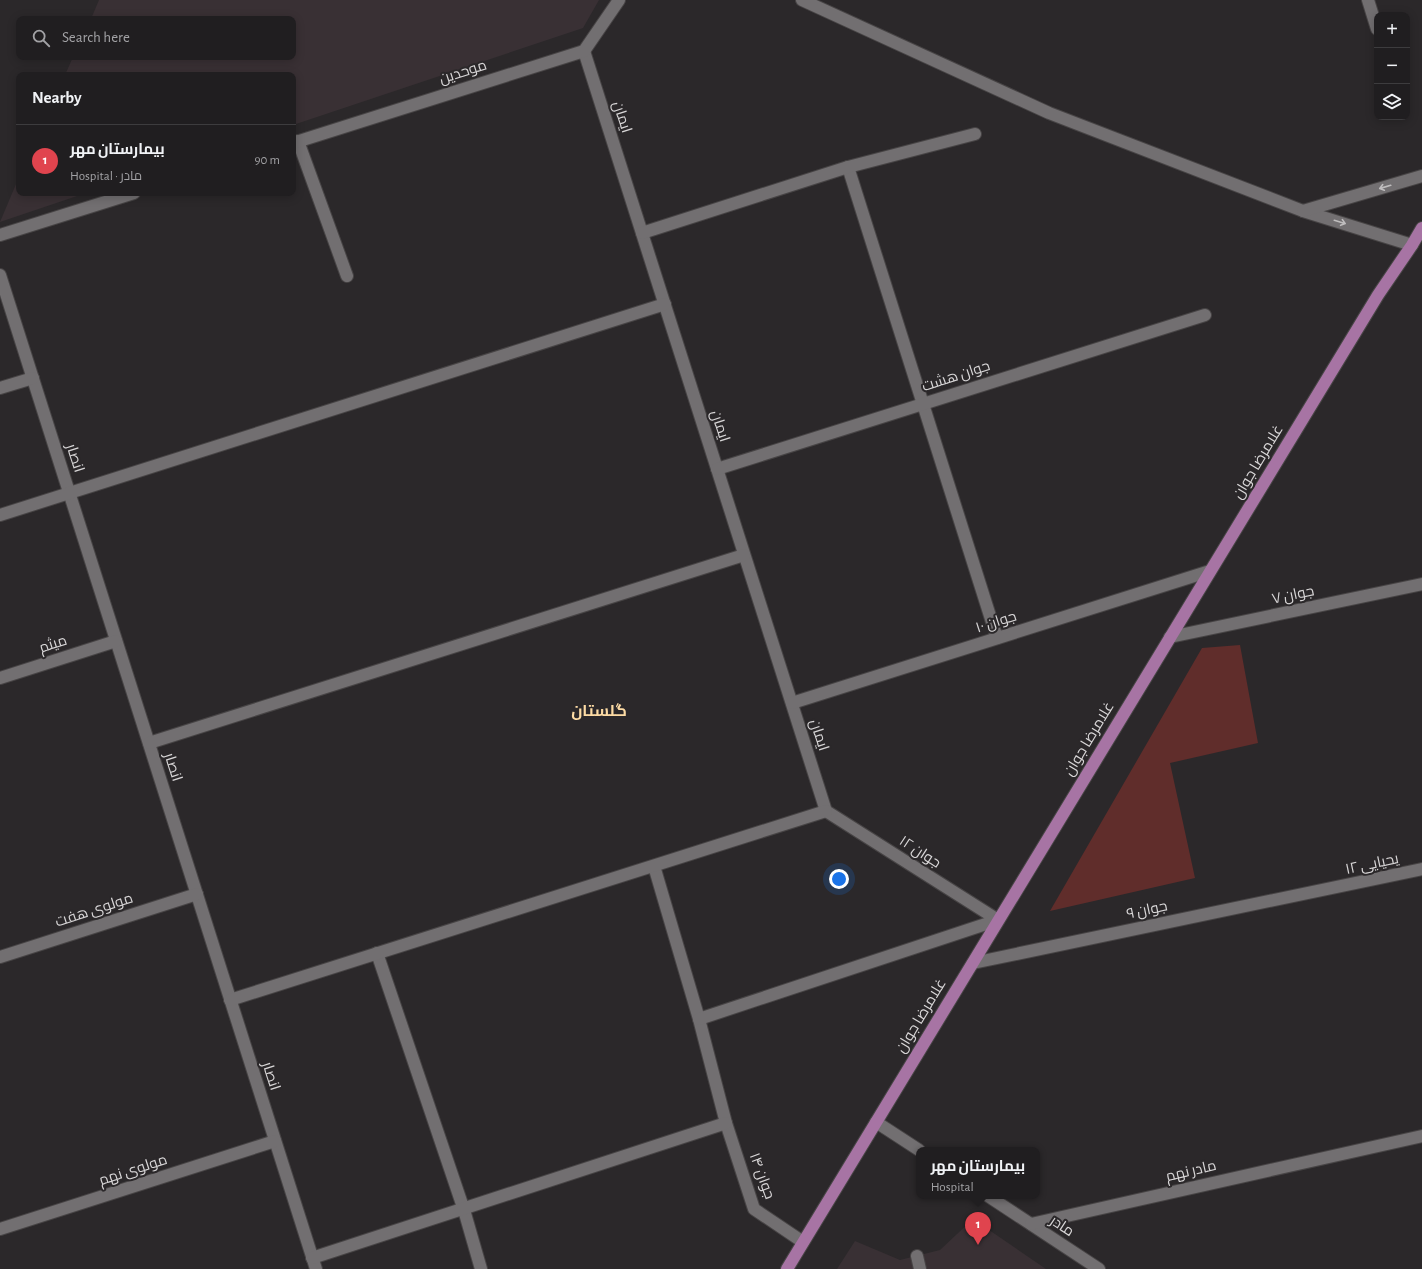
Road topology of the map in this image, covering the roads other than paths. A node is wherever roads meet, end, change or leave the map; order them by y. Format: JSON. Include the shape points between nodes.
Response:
{"nodes":[{"id":1,"x":619,"y":0,"type":"edge"},
{"id":2,"x":802,"y":0,"type":"edge"},
{"id":3,"x":1368,"y":0,"type":"edge"},
{"id":4,"x":1374,"y":19,"type":"edge"},
{"id":5,"x":584,"y":51,"type":"junction"},
{"id":6,"x":975,"y":134,"type":"dead end"},
{"id":7,"x":296,"y":142,"type":"edge"},
{"id":8,"x":296,"y":145,"type":"edge"},
{"id":9,"x":848,"y":168,"type":"junction"},
{"id":10,"x":1422,"y":176,"type":"edge"},
{"id":11,"x":124,"y":196,"type":"edge"},
{"id":12,"x":1303,"y":210,"type":"junction"},
{"id":13,"x":1422,"y":228,"type":"edge"},
{"id":14,"x":642,"y":233,"type":"junction"},
{"id":15,"x":0,"y":235,"type":"edge"},
{"id":16,"x":1417,"y":245,"type":"edge"},
{"id":17,"x":0,"y":275,"type":"edge"},
{"id":18,"x":347,"y":276,"type":"dead end"},
{"id":19,"x":665,"y":304,"type":"junction"},
{"id":20,"x":1205,"y":315,"type":"dead end"},
{"id":21,"x":33,"y":378,"type":"junction"},
{"id":22,"x":0,"y":388,"type":"edge"},
{"id":23,"x":923,"y":404,"type":"junction"},
{"id":24,"x":717,"y":469,"type":"junction"},
{"id":25,"x":69,"y":492,"type":"junction"},
{"id":26,"x":0,"y":515,"type":"edge"},
{"id":27,"x":744,"y":555,"type":"junction"},
{"id":28,"x":1210,"y":571,"type":"junction"},
{"id":29,"x":1422,"y":584,"type":"edge"},
{"id":30,"x":1170,"y":637,"type":"junction"},
{"id":31,"x":997,"y":638,"type":"junction"},
{"id":32,"x":116,"y":641,"type":"junction"},
{"id":33,"x":0,"y":678,"type":"edge"},
{"id":34,"x":792,"y":703,"type":"junction"},
{"id":35,"x":149,"y":743,"type":"junction"},
{"id":36,"x":826,"y":811,"type":"junction"},
{"id":37,"x":654,"y":866,"type":"junction"},
{"id":38,"x":1422,"y":869,"type":"edge"},
{"id":39,"x":1328,"y":889,"type":"joint"},
{"id":40,"x":197,"y":894,"type":"junction"},
{"id":41,"x":998,"y":920,"type":"junction"},
{"id":42,"x":377,"y":953,"type":"junction"},
{"id":43,"x":0,"y":957,"type":"edge"},
{"id":44,"x":973,"y":963,"type":"junction"},
{"id":45,"x":230,"y":1000,"type":"junction"},
{"id":46,"x":699,"y":1020,"type":"junction"},
{"id":47,"x":876,"y":1122,"type":"junction"},
{"id":48,"x":726,"y":1123,"type":"junction"},
{"id":49,"x":1422,"y":1136,"type":"edge"},
{"id":50,"x":275,"y":1141,"type":"junction"},
{"id":51,"x":916,"y":1148,"type":"edge"},
{"id":52,"x":992,"y":1199,"type":"edge"},
{"id":53,"x":464,"y":1210,"type":"junction"},
{"id":54,"x":1030,"y":1224,"type":"junction"},
{"id":55,"x":0,"y":1229,"type":"edge"},
{"id":56,"x":803,"y":1242,"type":"junction"},
{"id":57,"x":916,"y":1256,"type":"dead end"},
{"id":58,"x":314,"y":1263,"type":"edge"},
{"id":59,"x":481,"y":1269,"type":"edge"},
{"id":60,"x":787,"y":1269,"type":"edge"},
{"id":61,"x":920,"y":1269,"type":"edge"},
{"id":62,"x":1099,"y":1269,"type":"edge"}],
"edges":[{"from":1,"to":5,"type":"street"},
{"from":2,"to":12,"type":"street","via":[[1049,113]]},
{"from":3,"to":4,"type":"street"},
{"from":5,"to":7,"type":"street","name":"موحدین"},
{"from":5,"to":14,"type":"street","name":"ایمان"},
{"from":6,"to":9,"type":"street"},
{"from":8,"to":18,"type":"street"},
{"from":9,"to":14,"type":"street"},
{"from":9,"to":23,"type":"street"},
{"from":10,"to":12,"type":"street","one_way":true},
{"from":11,"to":15,"type":"street"},
{"from":12,"to":16,"type":"street","one_way":true},
{"from":13,"to":16,"type":"main road","name":"غلامرضا جوان"},
{"from":14,"to":19,"type":"street","name":"ایمان"},
{"from":16,"to":28,"type":"main road","name":"غلامرضا جوان","via":[[1378,295]]},
{"from":17,"to":21,"type":"street","name":"انصار"},
{"from":19,"to":24,"type":"street","name":"ایمان"},
{"from":19,"to":25,"type":"street"},
{"from":20,"to":23,"type":"street","name":"جوان هشت"},
{"from":21,"to":22,"type":"street"},
{"from":21,"to":25,"type":"street","name":"انصار"},
{"from":23,"to":24,"type":"street","name":"جوان هشت"},
{"from":23,"to":31,"type":"street"},
{"from":24,"to":27,"type":"street","name":"ایمان"},
{"from":25,"to":26,"type":"street"},
{"from":25,"to":32,"type":"street","name":"انصار"},
{"from":27,"to":34,"type":"street","name":"ایمان"},
{"from":27,"to":35,"type":"street"},
{"from":28,"to":30,"type":"main road","name":"غلامرضا جوان"},
{"from":28,"to":31,"type":"street","name":"جوان ۱۰"},
{"from":29,"to":30,"type":"street","name":"جوان ۷"},
{"from":30,"to":41,"type":"main road","name":"غلامرضا جوان"},
{"from":31,"to":34,"type":"street","name":"جوان ۱۰"},
{"from":32,"to":33,"type":"street","name":"میثم"},
{"from":32,"to":35,"type":"street","name":"انصار"},
{"from":34,"to":36,"type":"street","name":"ایمان"},
{"from":35,"to":40,"type":"street","name":"انصار"},
{"from":36,"to":37,"type":"street"},
{"from":36,"to":41,"type":"street","name":"جوان ۱۲"},
{"from":37,"to":42,"type":"street"},
{"from":37,"to":46,"type":"street","name":"جوان ۱۴"},
{"from":38,"to":39,"type":"street","name":"یحیایی ۱۲"},
{"from":39,"to":44,"type":"street","name":"جوان ۹"},
{"from":40,"to":43,"type":"street","name":"مولوی هفت"},
{"from":40,"to":45,"type":"street","name":"انصار"},
{"from":41,"to":44,"type":"main road","name":"غلامرضا جوان"},
{"from":41,"to":46,"type":"street"},
{"from":42,"to":45,"type":"street"},
{"from":42,"to":53,"type":"street"},
{"from":44,"to":47,"type":"main road","name":"غلامرضا جوان"},
{"from":45,"to":50,"type":"street","name":"انصار"},
{"from":46,"to":48,"type":"street","name":"جوان ۱۴"},
{"from":47,"to":51,"type":"street"},
{"from":47,"to":56,"type":"main road","name":"غلامرضا جوان"},
{"from":48,"to":53,"type":"street"},
{"from":48,"to":56,"type":"street","name":"جوان ۱۴","via":[[754,1209]]},
{"from":49,"to":54,"type":"street","name":"مادر نهم"},
{"from":50,"to":55,"type":"street","name":"مولوی نهم"},
{"from":50,"to":58,"type":"street","name":"انصار"},
{"from":52,"to":54,"type":"street","name":"مادر"},
{"from":53,"to":58,"type":"street"},
{"from":53,"to":59,"type":"street"},
{"from":54,"to":62,"type":"street","name":"مادر"},
{"from":56,"to":60,"type":"main road","name":"غلامرضا جوان"},
{"from":57,"to":61,"type":"street"}]}
